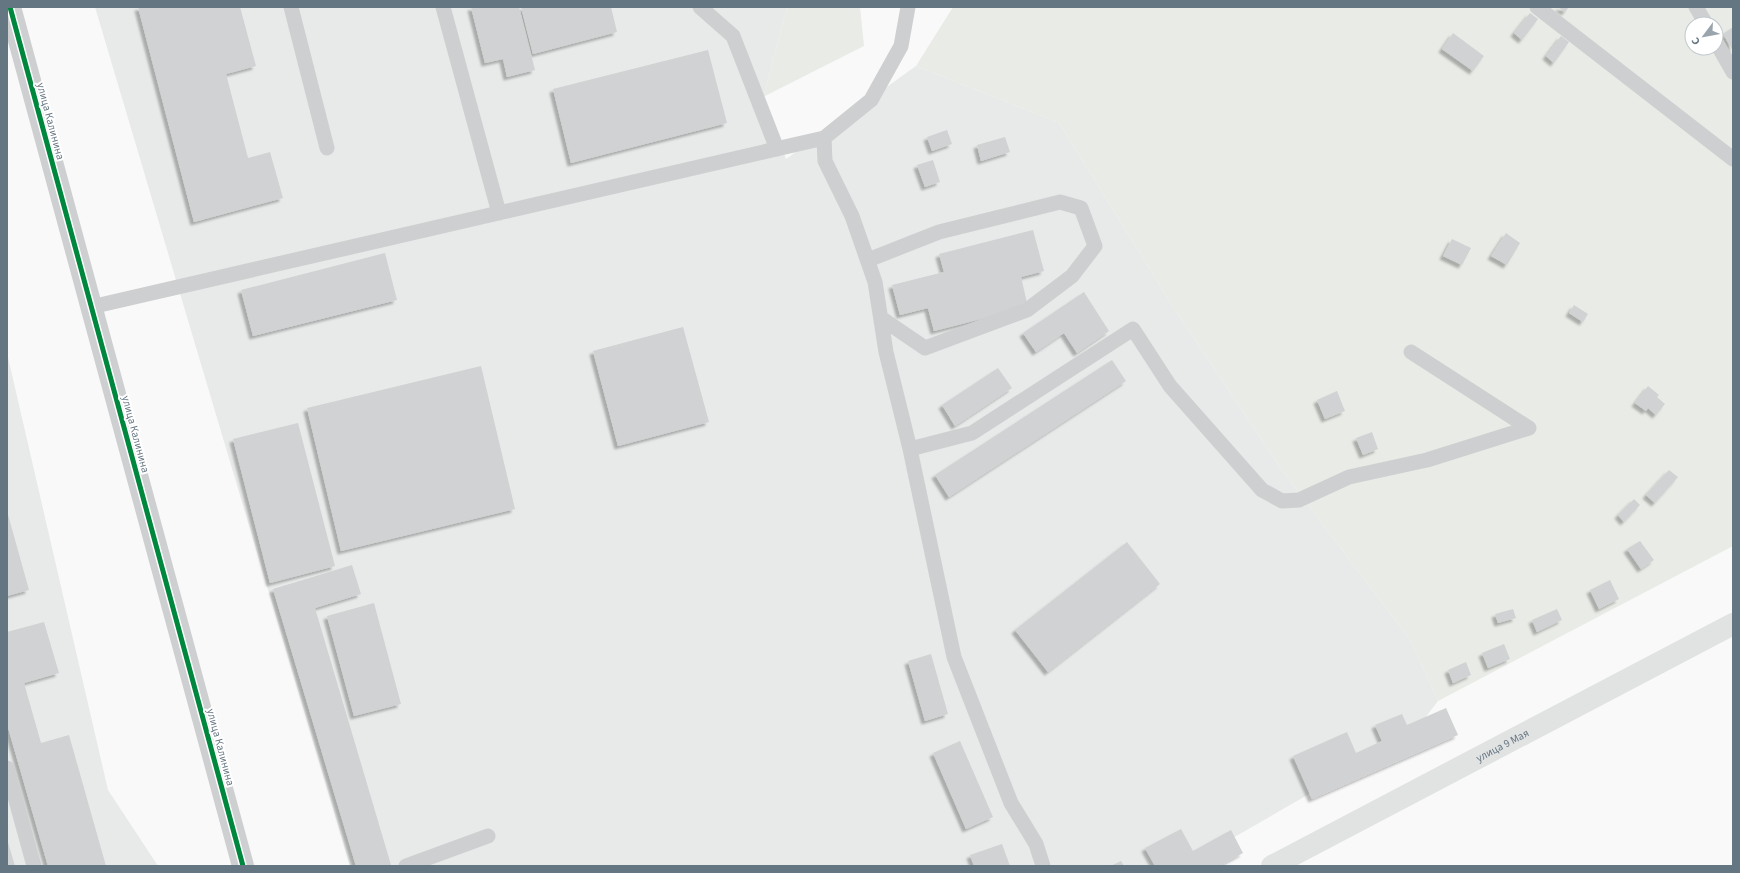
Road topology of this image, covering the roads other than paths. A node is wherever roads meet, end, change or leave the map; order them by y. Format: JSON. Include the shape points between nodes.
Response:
{"nodes":[{"id":1,"x":10,"y":7,"type":"edge"},
{"id":2,"x":291,"y":7,"type":"edge"},
{"id":3,"x":443,"y":7,"type":"edge"},
{"id":4,"x":700,"y":7,"type":"edge"},
{"id":5,"x":908,"y":7,"type":"edge"},
{"id":6,"x":1537,"y":7,"type":"edge"},
{"id":7,"x":1696,"y":7,"type":"edge"},
{"id":8,"x":1701,"y":16,"type":"edge"},
{"id":9,"x":1724,"y":56,"type":"edge"},
{"id":10,"x":1733,"y":72,"type":"edge"},
{"id":11,"x":824,"y":138,"type":"junction"},
{"id":12,"x":327,"y":148,"type":"dead end"},
{"id":13,"x":777,"y":149,"type":"junction"},
{"id":14,"x":1733,"y":159,"type":"edge"},
{"id":15,"x":499,"y":213,"type":"junction"},
{"id":16,"x":868,"y":260,"type":"junction"},
{"id":17,"x":91,"y":307,"type":"junction"},
{"id":18,"x":881,"y":318,"type":"junction"},
{"id":19,"x":1411,"y":352,"type":"dead end"},
{"id":20,"x":910,"y":449,"type":"junction"},
{"id":21,"x":1733,"y":624,"type":"edge"},
{"id":22,"x":7,"y":768,"type":"edge"},
{"id":23,"x":488,"y":836,"type":"dead end"},
{"id":24,"x":34,"y":866,"type":"edge"},
{"id":25,"x":243,"y":866,"type":"edge"},
{"id":26,"x":406,"y":866,"type":"edge"},
{"id":27,"x":1043,"y":866,"type":"edge"},
{"id":28,"x":1272,"y":866,"type":"edge"}],
"edges":[{"from":1,"to":17,"type":"street","name":"улица Калинина"},
{"from":2,"to":12,"type":"lane"},
{"from":3,"to":15,"type":"lane"},
{"from":4,"to":13,"type":"lane","via":[[733,36]]},
{"from":5,"to":11,"type":"lane","via":[[901,46],[871,100]]},
{"from":6,"to":14,"type":"lane"},
{"from":7,"to":8,"type":"lane"},
{"from":9,"to":10,"type":"lane"},
{"from":11,"to":13,"type":"lane"},
{"from":11,"to":16,"type":"lane","via":[[825,161],[852,216]]},
{"from":13,"to":15,"type":"lane"},
{"from":15,"to":17,"type":"lane"},
{"from":16,"to":18,"type":"lane","via":[[875,282]]},
{"from":16,"to":18,"type":"lane","via":[[939,232],[1060,202],[1081,208],[1095,246],[1072,276],[1027,310],[925,348]]},
{"from":17,"to":25,"type":"street","name":"улица Калинина"},
{"from":18,"to":20,"type":"lane","via":[[886,352]]},
{"from":19,"to":20,"type":"lane","via":[[1529,428],[1427,460],[1349,477],[1299,500],[1282,501],[1262,490],[1170,386],[1134,329],[972,433]]},
{"from":20,"to":27,"type":"lane","via":[[954,657],[1011,803],[1036,844]]},
{"from":21,"to":28,"type":"main road","name":"улица 9 Мая"},
{"from":22,"to":24,"type":"lane"},
{"from":23,"to":26,"type":"lane"}]}
